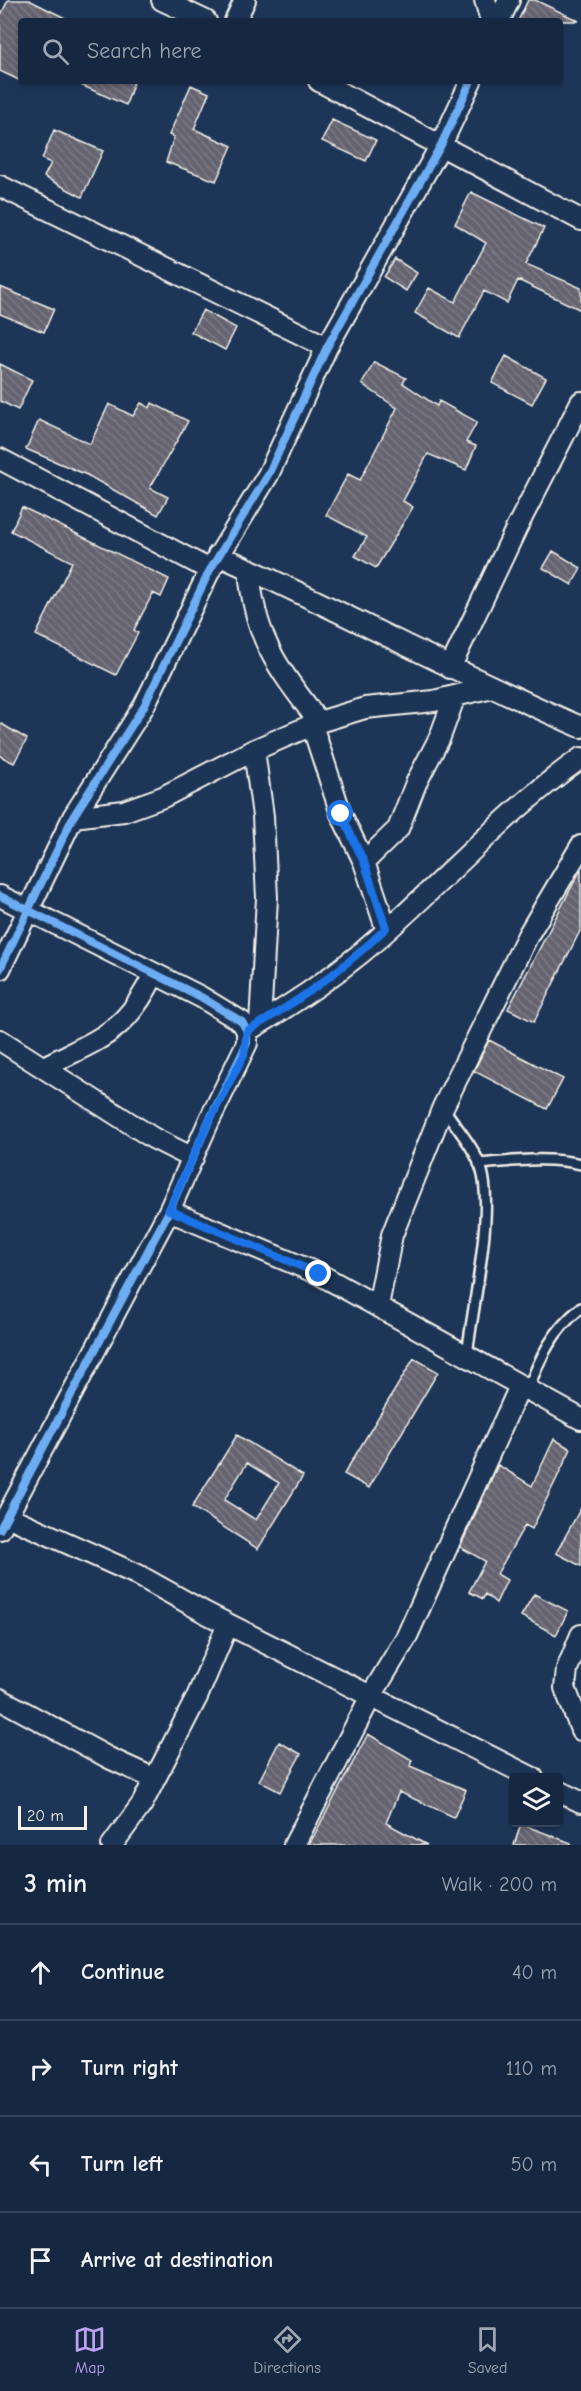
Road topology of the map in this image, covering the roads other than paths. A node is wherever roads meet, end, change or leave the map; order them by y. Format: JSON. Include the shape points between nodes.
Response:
{"nodes":[{"id":1,"x":162,"y":0,"type":"edge"},
{"id":2,"x":245,"y":0,"type":"edge"},
{"id":3,"x":485,"y":0,"type":"edge"},
{"id":4,"x":509,"y":0,"type":"edge"},
{"id":5,"x":200,"y":18,"type":"edge"},
{"id":6,"x":236,"y":18,"type":"edge"},
{"id":7,"x":490,"y":18,"type":"edge"},
{"id":8,"x":500,"y":18,"type":"edge"},
{"id":9,"x":325,"y":84,"type":"edge"},
{"id":10,"x":470,"y":84,"type":"edge"},
{"id":11,"x":441,"y":145,"type":"junction"},
{"id":12,"x":0,"y":186,"type":"edge"},
{"id":13,"x":581,"y":219,"type":"edge"},
{"id":14,"x":327,"y":347,"type":"junction"},
{"id":15,"x":581,"y":402,"type":"edge"},
{"id":16,"x":0,"y":459,"type":"edge"},
{"id":17,"x":214,"y":563,"type":"junction"},
{"id":18,"x":249,"y":569,"type":"junction"},
{"id":19,"x":450,"y":668,"type":"junction"},
{"id":20,"x":492,"y":687,"type":"junction"},
{"id":21,"x":455,"y":696,"type":"junction"},
{"id":22,"x":315,"y":723,"type":"junction"},
{"id":23,"x":581,"y":726,"type":"edge"},
{"id":24,"x":254,"y":750,"type":"junction"},
{"id":25,"x":581,"y":758,"type":"edge"},
{"id":26,"x":73,"y":817,"type":"junction"},
{"id":27,"x":579,"y":855,"type":"edge"},
{"id":28,"x":364,"y":862,"type":"junction"},
{"id":29,"x":0,"y":896,"type":"edge"},
{"id":30,"x":29,"y":912,"type":"junction"},
{"id":31,"x":386,"y":928,"type":"junction"},
{"id":32,"x":0,"y":969,"type":"edge"},
{"id":33,"x":154,"y":974,"type":"junction"},
{"id":34,"x":254,"y":1027,"type":"junction"},
{"id":35,"x":0,"y":1040,"type":"edge"},
{"id":36,"x":44,"y":1067,"type":"junction"},
{"id":37,"x":443,"y":1107,"type":"junction"},
{"id":38,"x":192,"y":1158,"type":"junction"},
{"id":39,"x":479,"y":1164,"type":"junction"},
{"id":40,"x":581,"y":1164,"type":"edge"},
{"id":41,"x":169,"y":1210,"type":"junction"},
{"id":42,"x":378,"y":1306,"type":"junction"},
{"id":43,"x":581,"y":1308,"type":"edge"},
{"id":44,"x":467,"y":1356,"type":"junction"},
{"id":45,"x":524,"y":1388,"type":"junction"},
{"id":46,"x":581,"y":1419,"type":"edge"},
{"id":47,"x":3,"y":1522,"type":"edge"},
{"id":48,"x":228,"y":1624,"type":"junction"},
{"id":49,"x":581,"y":1635,"type":"edge"},
{"id":50,"x":371,"y":1696,"type":"junction"},
{"id":51,"x":0,"y":1699,"type":"edge"},
{"id":52,"x":581,"y":1730,"type":"edge"},
{"id":53,"x":522,"y":1773,"type":"edge"},
{"id":54,"x":155,"y":1779,"type":"junction"},
{"id":55,"x":563,"y":1793,"type":"edge"},
{"id":56,"x":581,"y":1802,"type":"edge"},
{"id":57,"x":112,"y":1845,"type":"edge"},
{"id":58,"x":294,"y":1845,"type":"edge"}],
"edges":[{"from":1,"to":5,"type":"street"},
{"from":2,"to":6,"type":"street"},
{"from":3,"to":7,"type":"street"},
{"from":4,"to":8,"type":"street"},
{"from":9,"to":11,"type":"street"},
{"from":10,"to":11,"type":"street"},
{"from":11,"to":13,"type":"street"},
{"from":11,"to":14,"type":"street"},
{"from":12,"to":14,"type":"street"},
{"from":14,"to":17,"type":"street","via":[[268,475]]},
{"from":15,"to":19,"type":"street"},
{"from":16,"to":17,"type":"street"},
{"from":17,"to":18,"type":"street"},
{"from":17,"to":26,"type":"street","via":[[144,706]]},
{"from":18,"to":19,"type":"street"},
{"from":18,"to":22,"type":"street","via":[[256,620],[278,668]]},
{"from":19,"to":20,"type":"street"},
{"from":20,"to":21,"type":"street"},
{"from":20,"to":23,"type":"street"},
{"from":21,"to":22,"type":"street","via":[[365,708]]},
{"from":21,"to":28,"type":"street","via":[[398,829]]},
{"from":22,"to":24,"type":"street"},
{"from":22,"to":28,"type":"street","via":[[341,814]]},
{"from":24,"to":26,"type":"street","via":[[163,797],[124,811]]},
{"from":24,"to":34,"type":"street","via":[[263,816],[267,898]]},
{"from":25,"to":31,"type":"street","via":[[549,780]]},
{"from":26,"to":30,"type":"street"},
{"from":27,"to":37,"type":"street","via":[[528,935]]},
{"from":28,"to":31,"type":"street"},
{"from":29,"to":30,"type":"street"},
{"from":30,"to":32,"type":"street"},
{"from":30,"to":33,"type":"street"},
{"from":31,"to":34,"type":"street","via":[[361,953],[292,1005]]},
{"from":33,"to":34,"type":"street"},
{"from":33,"to":36,"type":"street","via":[[123,1022],[105,1036]]},
{"from":34,"to":38,"type":"street"},
{"from":35,"to":36,"type":"street"},
{"from":36,"to":38,"type":"street","via":[[153,1138]]},
{"from":37,"to":39,"type":"lane"},
{"from":37,"to":42,"type":"street","via":[[392,1235]]},
{"from":38,"to":41,"type":"street"},
{"from":39,"to":40,"type":"lane","via":[[529,1160]]},
{"from":39,"to":44,"type":"lane","via":[[484,1209]]},
{"from":41,"to":42,"type":"street","via":[[319,1274]]},
{"from":41,"to":47,"type":"street"},
{"from":42,"to":44,"type":"street"},
{"from":43,"to":45,"type":"lane","via":[[570,1316],[541,1354]]},
{"from":44,"to":45,"type":"street"},
{"from":45,"to":46,"type":"street"},
{"from":45,"to":50,"type":"street","via":[[406,1638]]},
{"from":47,"to":48,"type":"street","via":[[136,1574]]},
{"from":48,"to":50,"type":"street"},
{"from":48,"to":54,"type":"street","via":[[197,1697]]},
{"from":49,"to":52,"type":"street","via":[[567,1669],[565,1688]]},
{"from":50,"to":53,"type":"street"},
{"from":50,"to":58,"type":"street"},
{"from":51,"to":54,"type":"street"},
{"from":54,"to":57,"type":"street"},
{"from":55,"to":56,"type":"street"}]}
